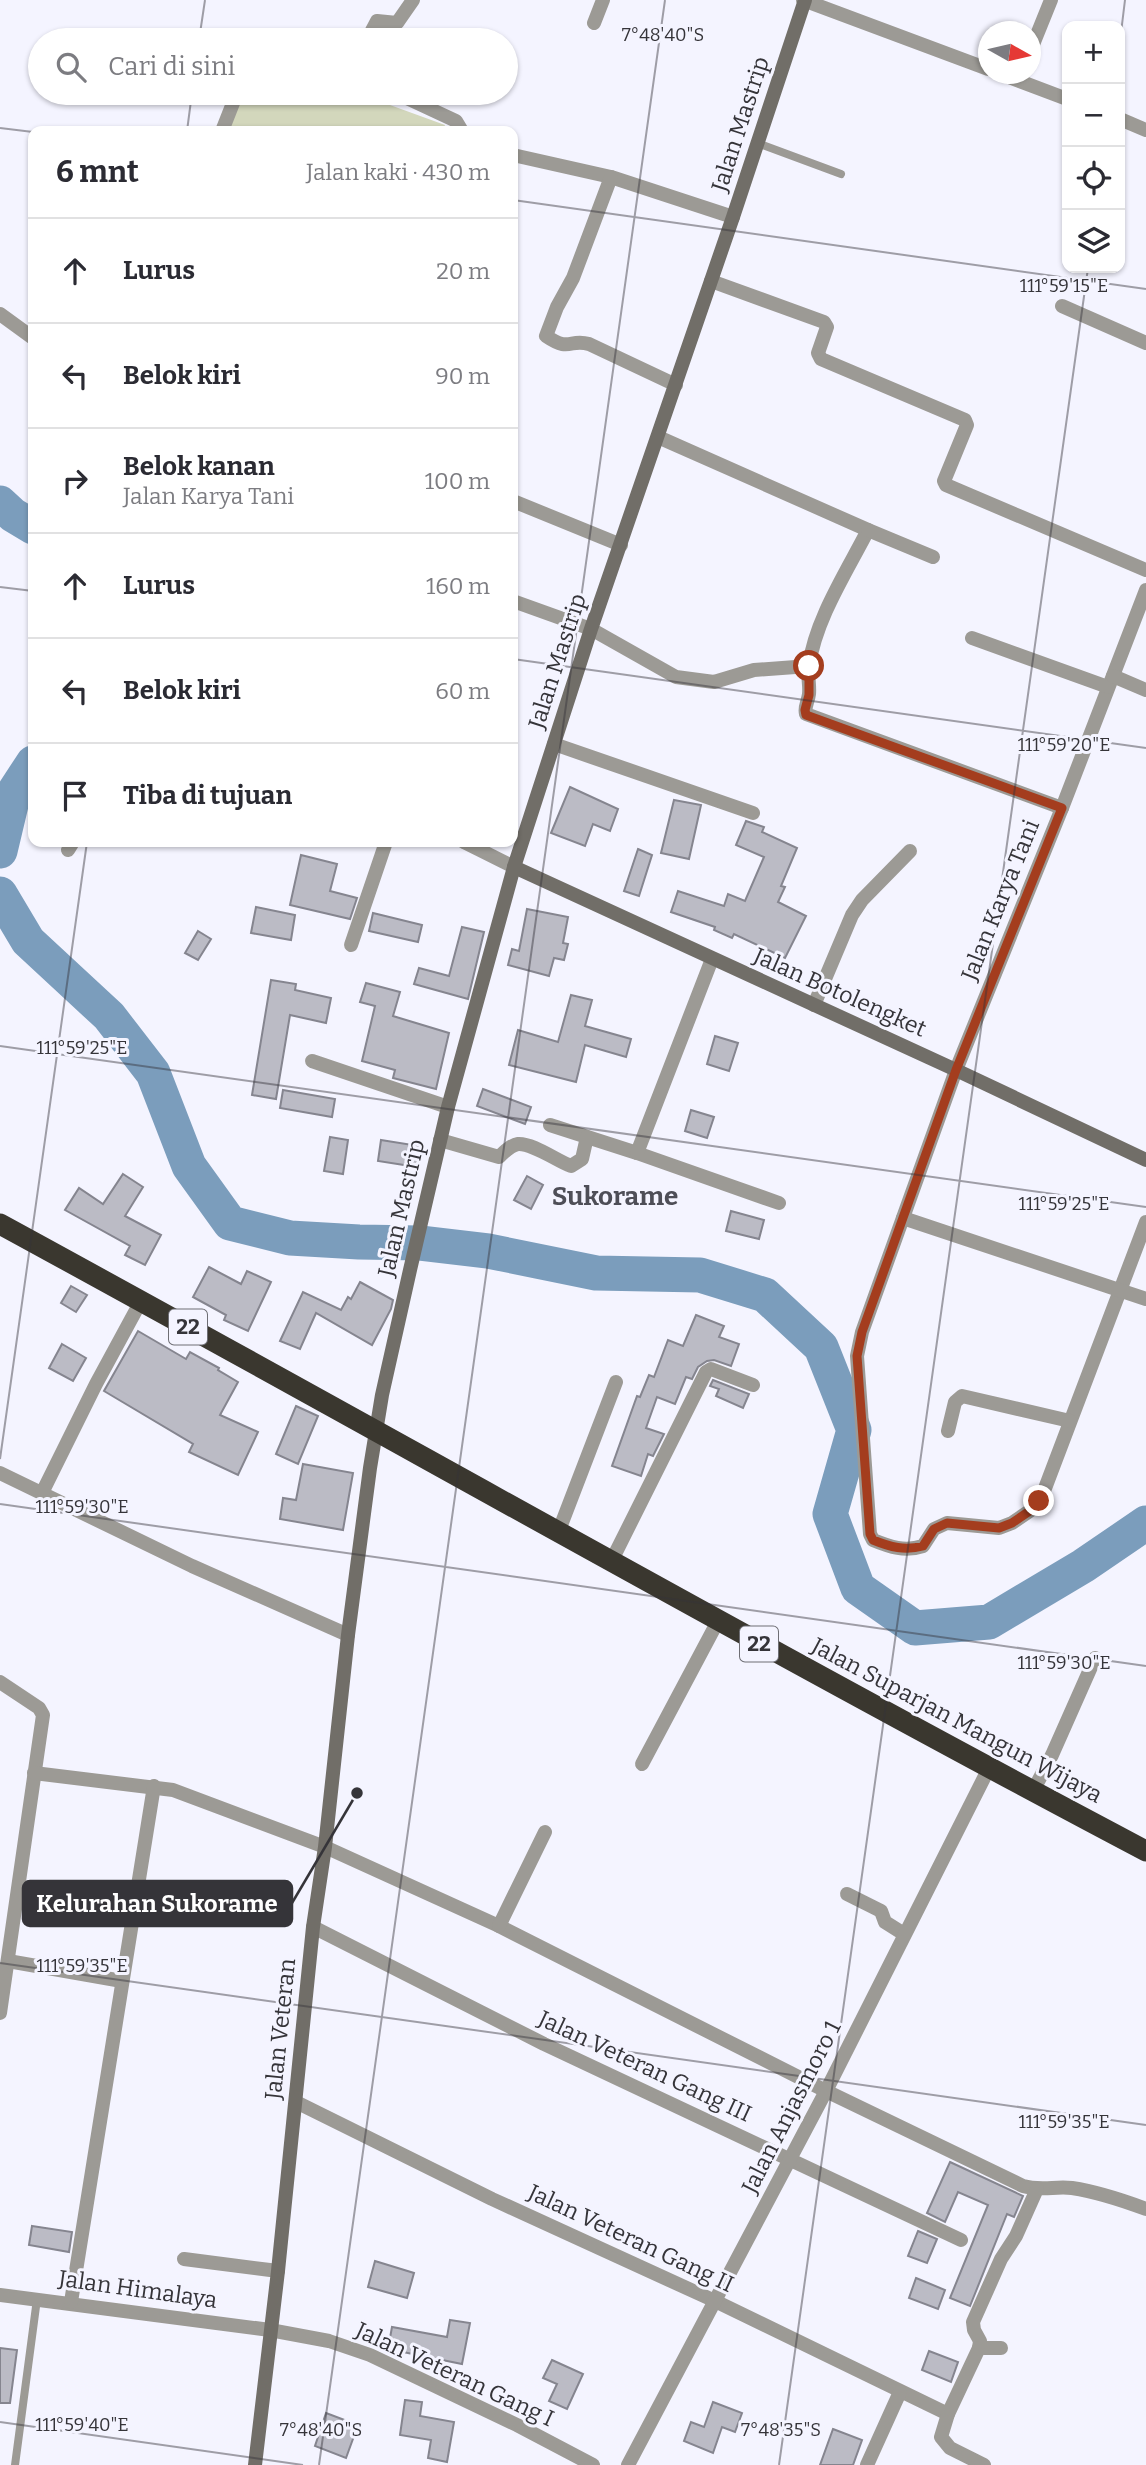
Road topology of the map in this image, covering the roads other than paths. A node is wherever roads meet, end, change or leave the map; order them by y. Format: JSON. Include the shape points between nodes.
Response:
{"nodes":[{"id":1,"x":413,"y":0,"type":"edge"},
{"id":2,"x":603,"y":0,"type":"edge"},
{"id":3,"x":804,"y":0,"type":"edge"},
{"id":4,"x":1051,"y":0,"type":"edge"},
{"id":5,"x":594,"y":23,"type":"dead end"},
{"id":6,"x":1041,"y":26,"type":"edge"},
{"id":7,"x":373,"y":28,"type":"edge"},
{"id":8,"x":978,"y":65,"type":"edge"},
{"id":9,"x":1036,"y":84,"type":"edge"},
{"id":10,"x":1062,"y":97,"type":"edge"},
{"id":11,"x":232,"y":105,"type":"edge"},
{"id":12,"x":422,"y":105,"type":"edge"},
{"id":13,"x":1125,"y":121,"type":"edge"},
{"id":14,"x":224,"y":126,"type":"edge"},
{"id":15,"x":459,"y":126,"type":"edge"},
{"id":16,"x":1146,"y":130,"type":"edge"},
{"id":17,"x":757,"y":143,"type":"junction"},
{"id":18,"x":518,"y":156,"type":"edge"},
{"id":19,"x":841,"y":174,"type":"dead end"},
{"id":20,"x":611,"y":177,"type":"junction"},
{"id":21,"x":733,"y":217,"type":"junction"},
{"id":22,"x":711,"y":281,"type":"junction"},
{"id":23,"x":1062,"y":306,"type":"dead end"},
{"id":24,"x":0,"y":314,"type":"edge"},
{"id":25,"x":28,"y":334,"type":"edge"},
{"id":26,"x":1146,"y":343,"type":"edge"},
{"id":27,"x":676,"y":384,"type":"junction"},
{"id":28,"x":658,"y":437,"type":"junction"},
{"id":29,"x":518,"y":503,"type":"edge"},
{"id":30,"x":868,"y":530,"type":"junction"},
{"id":31,"x":621,"y":545,"type":"junction"},
{"id":32,"x":933,"y":556,"type":"dead end"},
{"id":33,"x":1146,"y":570,"type":"edge"},
{"id":34,"x":1146,"y":590,"type":"edge"},
{"id":35,"x":518,"y":603,"type":"edge"},
{"id":36,"x":591,"y":629,"type":"junction"},
{"id":37,"x":972,"y":638,"type":"dead end"},
{"id":38,"x":809,"y":666,"type":"junction"},
{"id":39,"x":1110,"y":682,"type":"junction"},
{"id":40,"x":1146,"y":690,"type":"edge"},
{"id":41,"x":554,"y":744,"type":"junction"},
{"id":42,"x":1062,"y":808,"type":"junction"},
{"id":43,"x":753,"y":813,"type":"dead end"},
{"id":44,"x":384,"y":847,"type":"edge"},
{"id":45,"x":474,"y":847,"type":"edge"},
{"id":46,"x":910,"y":851,"type":"dead end"},
{"id":47,"x":514,"y":867,"type":"junction"},
{"id":48,"x":351,"y":945,"type":"dead end"},
{"id":49,"x":712,"y":959,"type":"junction"},
{"id":50,"x":814,"y":1005,"type":"junction"},
{"id":51,"x":312,"y":1061,"type":"dead end"},
{"id":52,"x":956,"y":1070,"type":"junction"},
{"id":53,"x":448,"y":1107,"type":"junction"},
{"id":54,"x":550,"y":1125,"type":"dead end"},
{"id":55,"x":587,"y":1137,"type":"junction"},
{"id":56,"x":440,"y":1140,"type":"junction"},
{"id":57,"x":637,"y":1153,"type":"junction"},
{"id":58,"x":1146,"y":1160,"type":"edge"},
{"id":59,"x":779,"y":1203,"type":"dead end"},
{"id":60,"x":903,"y":1218,"type":"junction"},
{"id":61,"x":1146,"y":1222,"type":"edge"},
{"id":62,"x":0,"y":1224,"type":"edge"},
{"id":63,"x":1120,"y":1290,"type":"junction"},
{"id":64,"x":1146,"y":1299,"type":"edge"},
{"id":65,"x":141,"y":1301,"type":"junction"},
{"id":66,"x":617,"y":1382,"type":"dead end"},
{"id":67,"x":753,"y":1385,"type":"dead end"},
{"id":68,"x":1070,"y":1421,"type":"junction"},
{"id":69,"x":376,"y":1431,"type":"junction"},
{"id":70,"x":948,"y":1431,"type":"dead end"},
{"id":71,"x":0,"y":1473,"type":"edge"},
{"id":72,"x":42,"y":1493,"type":"junction"},
{"id":73,"x":558,"y":1533,"type":"junction"},
{"id":74,"x":611,"y":1562,"type":"junction"},
{"id":75,"x":718,"y":1621,"type":"junction"},
{"id":76,"x":348,"y":1635,"type":"junction"},
{"id":77,"x":1095,"y":1658,"type":"dead end"},
{"id":78,"x":0,"y":1682,"type":"edge"},
{"id":79,"x":642,"y":1764,"type":"dead end"},
{"id":80,"x":989,"y":1768,"type":"junction"},
{"id":81,"x":34,"y":1773,"type":"junction"},
{"id":82,"x":154,"y":1786,"type":"junction"},
{"id":83,"x":1033,"y":1791,"type":"junction"},
{"id":84,"x":545,"y":1832,"type":"dead end"},
{"id":85,"x":325,"y":1847,"type":"junction"},
{"id":86,"x":1146,"y":1851,"type":"edge"},
{"id":87,"x":847,"y":1894,"type":"dead end"},
{"id":88,"x":499,"y":1926,"type":"junction"},
{"id":89,"x":313,"y":1927,"type":"junction"},
{"id":90,"x":904,"y":1934,"type":"junction"},
{"id":91,"x":8,"y":1961,"type":"junction"},
{"id":92,"x":121,"y":1981,"type":"junction"},
{"id":93,"x":0,"y":2012,"type":"edge"},
{"id":94,"x":826,"y":2091,"type":"junction"},
{"id":95,"x":296,"y":2102,"type":"junction"},
{"id":96,"x":790,"y":2160,"type":"junction"},
{"id":97,"x":1037,"y":2189,"type":"junction"},
{"id":98,"x":1146,"y":2209,"type":"edge"},
{"id":99,"x":961,"y":2240,"type":"dead end"},
{"id":100,"x":184,"y":2259,"type":"dead end"},
{"id":101,"x":278,"y":2271,"type":"junction"},
{"id":102,"x":0,"y":2295,"type":"edge"},
{"id":103,"x":37,"y":2299,"type":"junction"},
{"id":104,"x":715,"y":2301,"type":"junction"},
{"id":105,"x":71,"y":2302,"type":"junction"},
{"id":106,"x":270,"y":2330,"type":"junction"},
{"id":107,"x":295,"y":2334,"type":"joint"},
{"id":108,"x":979,"y":2348,"type":"junction"},
{"id":109,"x":1001,"y":2348,"type":"dead end"},
{"id":110,"x":900,"y":2392,"type":"junction"},
{"id":111,"x":948,"y":2414,"type":"junction"},
{"id":112,"x":15,"y":2465,"type":"edge"},
{"id":113,"x":255,"y":2465,"type":"edge"},
{"id":114,"x":593,"y":2465,"type":"edge"},
{"id":115,"x":628,"y":2465,"type":"edge"},
{"id":116,"x":867,"y":2465,"type":"edge"},
{"id":117,"x":984,"y":2465,"type":"edge"}],
"edges":[{"from":1,"to":7,"type":"street","via":[[397,23],[377,21]]},
{"from":2,"to":5,"type":"street"},
{"from":3,"to":8,"type":"street"},
{"from":3,"to":17,"type":"street","name":"Jalan Mastrip"},
{"from":4,"to":6,"type":"street"},
{"from":9,"to":10,"type":"street"},
{"from":11,"to":14,"type":"street"},
{"from":12,"to":15,"type":"street"},
{"from":13,"to":16,"type":"street"},
{"from":17,"to":19,"type":"lane"},
{"from":17,"to":21,"type":"street","name":"Jalan Mastrip"},
{"from":18,"to":20,"type":"street"},
{"from":20,"to":21,"type":"street"},
{"from":20,"to":27,"type":"street","via":[[546,336],[568,346],[581,341]]},
{"from":21,"to":22,"type":"street","name":"Jalan Mastrip"},
{"from":22,"to":27,"type":"street","name":"Jalan Mastrip"},
{"from":22,"to":33,"type":"street","via":[[824,322],[821,359],[965,420],[946,485]]},
{"from":23,"to":26,"type":"street"},
{"from":24,"to":25,"type":"street"},
{"from":27,"to":28,"type":"street","name":"Jalan Mastrip"},
{"from":28,"to":30,"type":"street"},
{"from":28,"to":31,"type":"street","name":"Jalan Mastrip"},
{"from":29,"to":31,"type":"street"},
{"from":30,"to":32,"type":"street"},
{"from":30,"to":38,"type":"street","via":[[822,622]]},
{"from":31,"to":36,"type":"street","name":"Jalan Mastrip"},
{"from":34,"to":39,"type":"street","name":"Jalan Karya Tani"},
{"from":35,"to":36,"type":"street"},
{"from":36,"to":38,"type":"street","via":[[676,677],[714,682],[754,670]]},
{"from":36,"to":41,"type":"street","name":"Jalan Mastrip"},
{"from":37,"to":39,"type":"street"},
{"from":38,"to":42,"type":"street","via":[[806,715]]},
{"from":39,"to":40,"type":"street"},
{"from":39,"to":42,"type":"street","name":"Jalan Karya Tani"},
{"from":41,"to":43,"type":"street"},
{"from":41,"to":47,"type":"street","name":"Jalan Mastrip"},
{"from":42,"to":52,"type":"street","name":"Jalan Karya Tani"},
{"from":44,"to":48,"type":"street"},
{"from":45,"to":47,"type":"street"},
{"from":46,"to":50,"type":"street","via":[[852,915]]},
{"from":47,"to":49,"type":"street","name":"Jalan Botolengket"},
{"from":47,"to":53,"type":"street","name":"Jalan Mastrip"},
{"from":49,"to":50,"type":"street","name":"Jalan Botolengket"},
{"from":49,"to":57,"type":"street"},
{"from":50,"to":52,"type":"street","name":"Jalan Botolengket"},
{"from":51,"to":53,"type":"street"},
{"from":52,"to":58,"type":"street","name":"Jalan Botolengket"},
{"from":52,"to":60,"type":"street","name":"Jalan Karya Tani"},
{"from":53,"to":56,"type":"street","name":"Jalan Mastrip"},
{"from":54,"to":55,"type":"street"},
{"from":55,"to":56,"type":"street","via":[[582,1159],[571,1166],[519,1144],[499,1157]]},
{"from":55,"to":57,"type":"street"},
{"from":56,"to":69,"type":"street","name":"Jalan Mastrip"},
{"from":57,"to":59,"type":"street"},
{"from":60,"to":63,"type":"street"},
{"from":60,"to":68,"type":"street","name":"Jalan Karya Tani","via":[[857,1356],[873,1540],[913,1549],[923,1546],[934,1529],[947,1523],[999,1528],[1012,1523],[1039,1501]]},
{"from":61,"to":63,"type":"street"},
{"from":62,"to":65,"type":"highway","number":"22"},
{"from":63,"to":64,"type":"street"},
{"from":63,"to":68,"type":"street"},
{"from":65,"to":69,"type":"highway","number":"22"},
{"from":65,"to":72,"type":"street"},
{"from":66,"to":73,"type":"street"},
{"from":67,"to":74,"type":"street","via":[[712,1369],[706,1372]]},
{"from":68,"to":70,"type":"street","via":[[962,1396],[955,1402]]},
{"from":69,"to":73,"type":"highway","name":"Jalan Suparjan Mangun Wijaya","number":"22"},
{"from":69,"to":76,"type":"street","name":"Jalan Veteran"},
{"from":71,"to":72,"type":"street"},
{"from":72,"to":76,"type":"street"},
{"from":73,"to":74,"type":"highway","name":"Jalan Suparjan Mangun Wijaya","number":"22"},
{"from":74,"to":75,"type":"highway","name":"Jalan Suparjan Mangun Wijaya","number":"22"},
{"from":75,"to":79,"type":"street"},
{"from":75,"to":80,"type":"highway","name":"Jalan Suparjan Mangun Wijaya","number":"22"},
{"from":76,"to":85,"type":"street","name":"Jalan Veteran"},
{"from":77,"to":83,"type":"street"},
{"from":78,"to":81,"type":"street","via":[[41,1711]]},
{"from":80,"to":83,"type":"highway","name":"Jalan Suparjan Mangun Wijaya","number":"22"},
{"from":80,"to":90,"type":"street","name":"Jalan Anjasmoro 1"},
{"from":81,"to":82,"type":"street"},
{"from":81,"to":91,"type":"street"},
{"from":82,"to":85,"type":"street"},
{"from":82,"to":92,"type":"street"},
{"from":83,"to":86,"type":"highway","name":"Jalan Suparjan Mangun Wijaya","number":"22"},
{"from":84,"to":88,"type":"street"},
{"from":85,"to":88,"type":"street"},
{"from":85,"to":89,"type":"street","name":"Jalan Veteran"},
{"from":87,"to":90,"type":"street","via":[[881,1910],[885,1922]]},
{"from":88,"to":94,"type":"street"},
{"from":89,"to":95,"type":"street","name":"Jalan Veteran"},
{"from":89,"to":96,"type":"street","name":"Jalan Veteran Gang III","via":[[544,2044]]},
{"from":90,"to":94,"type":"street","name":"Jalan Anjasmoro 1"},
{"from":91,"to":92,"type":"street"},
{"from":91,"to":93,"type":"street"},
{"from":92,"to":105,"type":"street"},
{"from":94,"to":96,"type":"street","name":"Jalan Anjasmoro 1"},
{"from":94,"to":97,"type":"street"},
{"from":95,"to":101,"type":"street","name":"Jalan Veteran"},
{"from":95,"to":104,"type":"street","name":"Jalan Veteran Gang II","via":[[492,2199]]},
{"from":96,"to":99,"type":"street","name":"Jalan Veteran Gang III"},
{"from":96,"to":104,"type":"street","name":"Jalan Anjasmoro 1"},
{"from":97,"to":98,"type":"street","via":[[1088,2191]]},
{"from":97,"to":108,"type":"street","via":[[974,2322]]},
{"from":100,"to":101,"type":"street"},
{"from":101,"to":106,"type":"street","name":"Jalan Veteran"},
{"from":102,"to":103,"type":"street","name":"Jalan Himalaya"},
{"from":103,"to":105,"type":"street","name":"Jalan Himalaya"},
{"from":103,"to":112,"type":"lane"},
{"from":104,"to":110,"type":"street","name":"Jalan Veteran Gang II"},
{"from":104,"to":115,"type":"street","name":"Jalan Anjasmoro 1"},
{"from":105,"to":106,"type":"street","name":"Jalan Himalaya"},
{"from":106,"to":107,"type":"street","name":"Jalan Himalaya"},
{"from":106,"to":113,"type":"street","name":"Jalan Veteran"},
{"from":107,"to":114,"type":"street","name":"Jalan Veteran Gang I","via":[[370,2355]]},
{"from":108,"to":109,"type":"street"},
{"from":108,"to":111,"type":"street"},
{"from":110,"to":111,"type":"street","name":"Jalan Veteran Gang II"},
{"from":110,"to":116,"type":"street"},
{"from":111,"to":117,"type":"street","via":[[942,2441]]}]}
